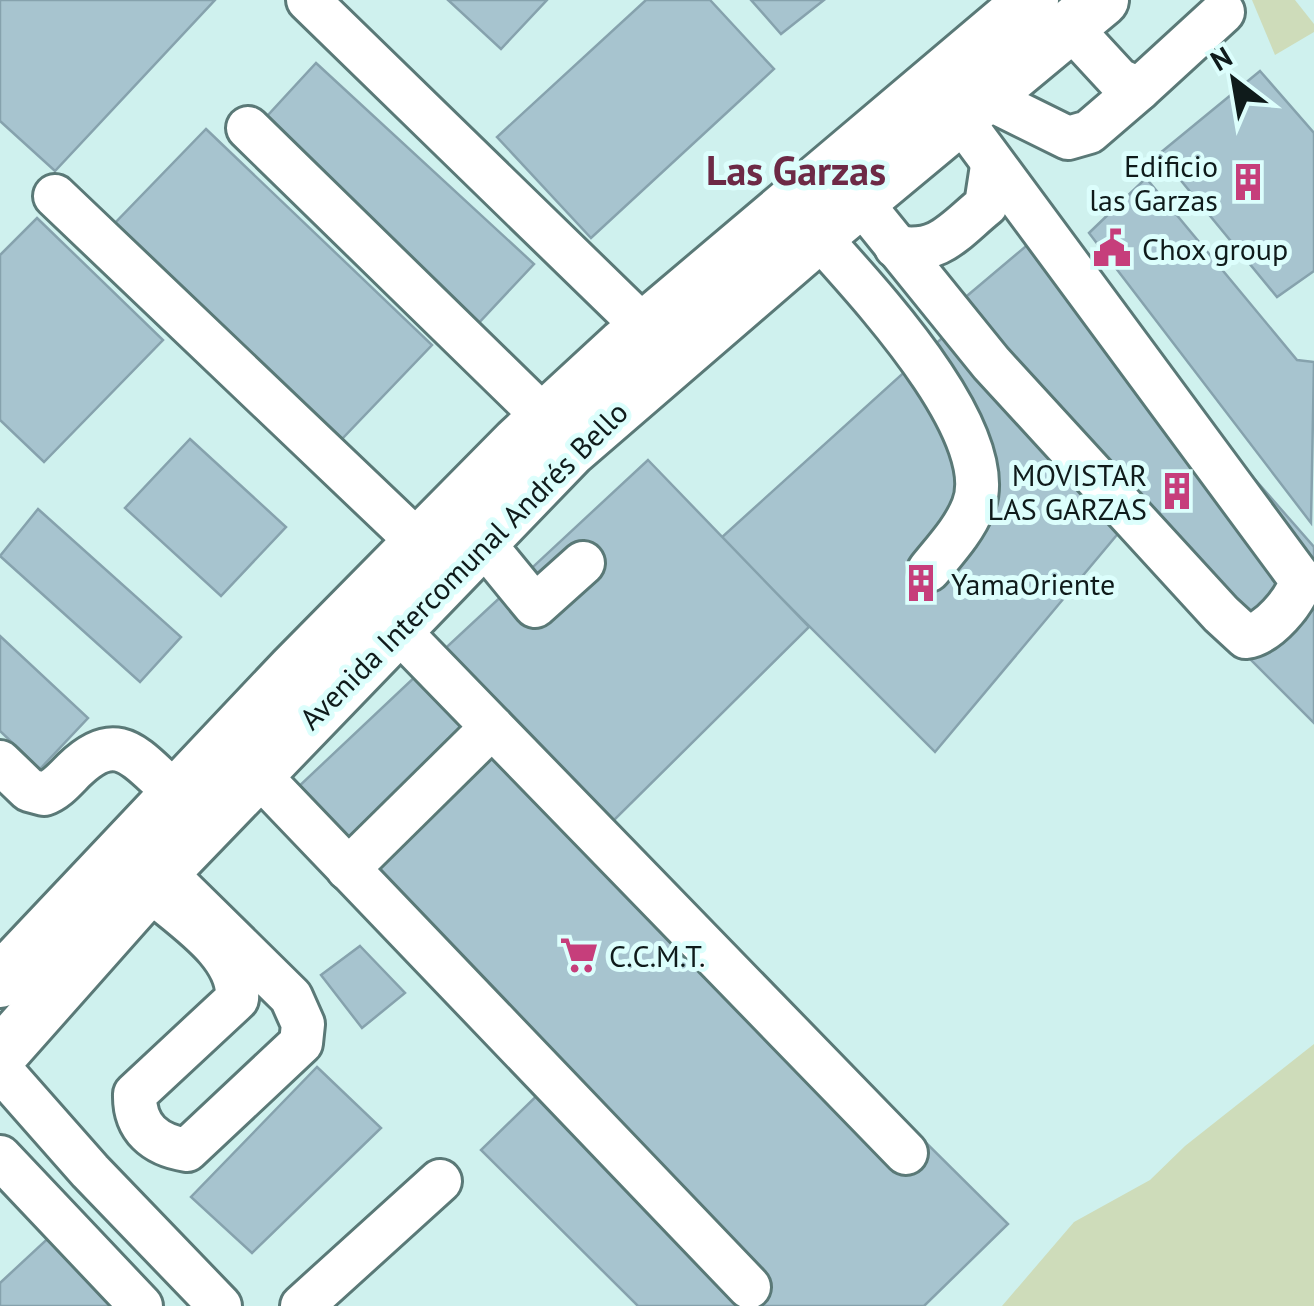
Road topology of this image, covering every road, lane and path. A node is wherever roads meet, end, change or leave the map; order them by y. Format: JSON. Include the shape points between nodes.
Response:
{"nodes":[{"id":1,"x":308,"y":0,"type":"edge"},
{"id":2,"x":1038,"y":10,"type":"edge"},
{"id":3,"x":1223,"y":12,"type":"dead end"},
{"id":4,"x":1139,"y":88,"type":"junction"},
{"id":5,"x":973,"y":107,"type":"junction"},
{"id":6,"x":248,"y":128,"type":"dead end"},
{"id":7,"x":992,"y":166,"type":"junction"},
{"id":8,"x":55,"y":196,"type":"dead end"},
{"id":9,"x":860,"y":201,"type":"junction"},
{"id":10,"x":818,"y":236,"type":"junction"},
{"id":11,"x":896,"y":247,"type":"junction"},
{"id":12,"x":644,"y":328,"type":"junction"},
{"id":13,"x":545,"y":418,"type":"junction"},
{"id":14,"x":480,"y":539,"type":"junction"},
{"id":15,"x":420,"y":544,"type":"junction"},
{"id":16,"x":584,"y":563,"type":"dead end"},
{"id":17,"x":929,"y":570,"type":"dead end"},
{"id":18,"x":396,"y":628,"type":"junction"},
{"id":19,"x":492,"y":727,"type":"junction"},
{"id":20,"x":0,"y":762,"type":"edge"},
{"id":21,"x":256,"y":773,"type":"junction"},
{"id":22,"x":177,"y":794,"type":"junction"},
{"id":23,"x":348,"y":869,"type":"junction"},
{"id":24,"x":155,"y":880,"type":"junction"},
{"id":25,"x":0,"y":981,"type":"edge"},
{"id":26,"x":0,"y":1055,"type":"edge"},
{"id":27,"x":0,"y":1069,"type":"edge"},
{"id":28,"x":906,"y":1153,"type":"dead end"},
{"id":29,"x":0,"y":1157,"type":"edge"},
{"id":30,"x":440,"y":1182,"type":"dead end"},
{"id":31,"x":750,"y":1287,"type":"dead end"},
{"id":32,"x":141,"y":1306,"type":"edge"},
{"id":33,"x":220,"y":1306,"type":"edge"},
{"id":34,"x":302,"y":1306,"type":"edge"}],
"edges":[{"from":1,"to":12,"type":"lane"},
{"from":2,"to":4,"type":"lane","via":[[1118,80]]},
{"from":2,"to":5,"type":"main road","name":"Avenida Intercomunal Andrés Bello"},
{"from":2,"to":12,"type":"main road","name":"Avenida Intercomunal Andrés Bello"},
{"from":3,"to":4,"type":"lane"},
{"from":4,"to":5,"type":"lane","via":[[1089,132],[1068,138]]},
{"from":5,"to":7,"type":"lane"},
{"from":5,"to":9,"type":"main road","name":"Avenida Intercomunal Andrés Bello"},
{"from":6,"to":13,"type":"lane"},
{"from":7,"to":11,"type":"lane","via":[[986,205],[934,247]]},
{"from":7,"to":11,"type":"lane","via":[[1302,580],[1291,602],[1256,636],[1246,638],[1220,614]]},
{"from":8,"to":15,"type":"lane"},
{"from":9,"to":10,"type":"main road","name":"Avenida Intercomunal Andrés Bello"},
{"from":9,"to":11,"type":"lane"},
{"from":10,"to":14,"type":"main road","name":"Avenida Intercomunal Andrés Bello","via":[[570,450]]},
{"from":10,"to":17,"type":"lane","via":[[918,349],[971,458],[974,506]]},
{"from":12,"to":13,"type":"main road","name":"Avenida Intercomunal Andrés Bello"},
{"from":13,"to":15,"type":"main road","name":"Avenida Intercomunal Andrés Bello"},
{"from":14,"to":16,"type":"lane","via":[[535,606]]},
{"from":14,"to":18,"type":"main road","name":"Avenida Intercomunal Andrés Bello"},
{"from":15,"to":22,"type":"main road","name":"Avenida Intercomunal Andrés Bello"},
{"from":18,"to":19,"type":"lane"},
{"from":18,"to":21,"type":"main road","name":"Avenida Intercomunal Andrés Bello"},
{"from":19,"to":23,"type":"lane"},
{"from":19,"to":28,"type":"lane"},
{"from":20,"to":22,"type":"lane","via":[[44,794],[105,746],[124,750]]},
{"from":21,"to":23,"type":"lane"},
{"from":21,"to":24,"type":"main road","name":"Avenida Intercomunal Andrés Bello"},
{"from":22,"to":25,"type":"main road","name":"Avenida Intercomunal Andrés Bello"},
{"from":23,"to":31,"type":"lane"},
{"from":24,"to":24,"type":"lane","via":[[239,982],[237,1000],[135,1094],[134,1113],[145,1132],[187,1150],[300,1042],[303,1024],[291,998]]},
{"from":24,"to":26,"type":"main road","name":"Avenida Intercomunal Andrés Bello"},
{"from":27,"to":33,"type":"lane"},
{"from":29,"to":32,"type":"lane"},
{"from":30,"to":34,"type":"lane"}]}
